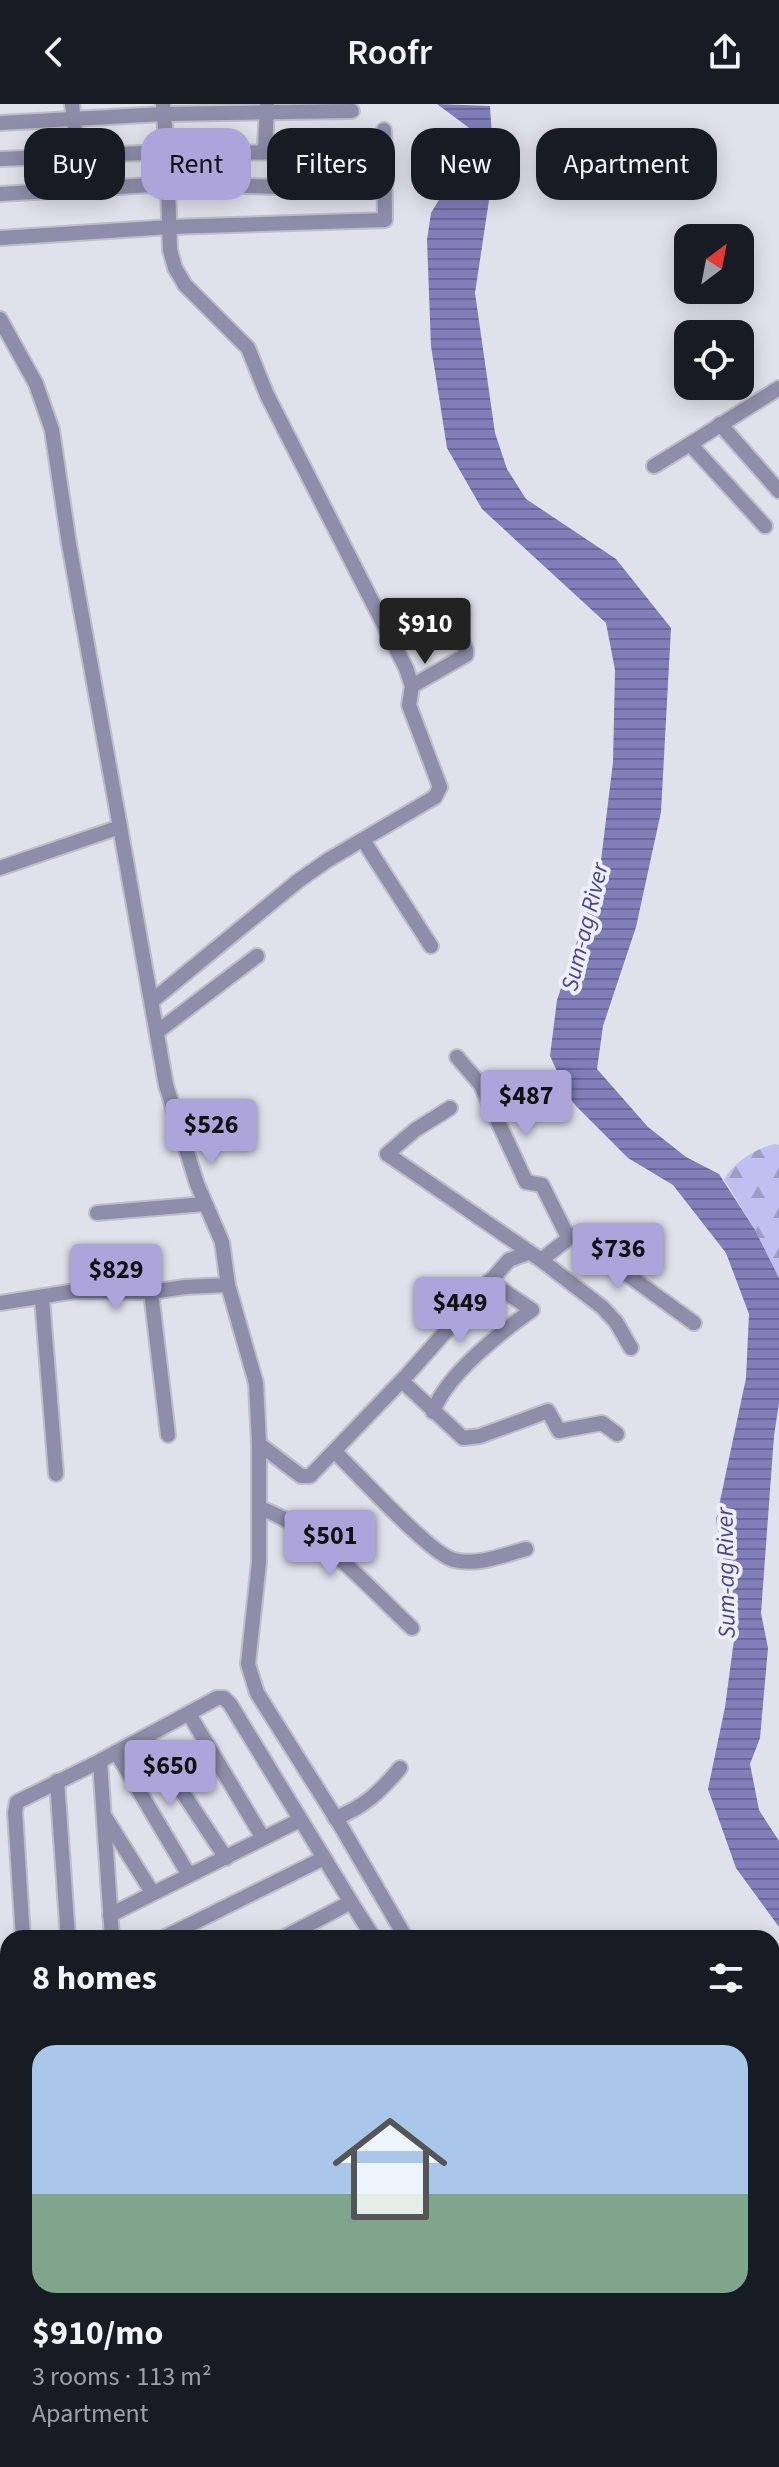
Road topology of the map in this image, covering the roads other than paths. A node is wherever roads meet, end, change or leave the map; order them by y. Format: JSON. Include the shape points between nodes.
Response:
{"nodes":[{"id":1,"x":267,"y":108,"type":"edge"},
{"id":2,"x":163,"y":109,"type":"edge"},
{"id":3,"x":72,"y":111,"type":"edge"},
{"id":4,"x":352,"y":111,"type":"dead end"},
{"id":5,"x":0,"y":123,"type":"edge"},
{"id":6,"x":251,"y":150,"type":"edge"},
{"id":7,"x":265,"y":150,"type":"joint"},
{"id":8,"x":24,"y":158,"type":"edge"},
{"id":9,"x":0,"y":159,"type":"edge"},
{"id":10,"x":141,"y":186,"type":"edge"},
{"id":11,"x":0,"y":194,"type":"edge"},
{"id":12,"x":169,"y":200,"type":"edge"},
{"id":13,"x":385,"y":200,"type":"edge"},
{"id":14,"x":170,"y":227,"type":"junction"},
{"id":15,"x":0,"y":238,"type":"edge"},
{"id":16,"x":0,"y":319,"type":"edge"},
{"id":17,"x":779,"y":388,"type":"edge"},
{"id":18,"x":720,"y":424,"type":"junction"},
{"id":19,"x":690,"y":444,"type":"junction"},
{"id":20,"x":654,"y":466,"type":"dead end"},
{"id":21,"x":779,"y":491,"type":"edge"},
{"id":22,"x":765,"y":526,"type":"dead end"},
{"id":23,"x":449,"y":613,"type":"dead end"},
{"id":24,"x":412,"y":686,"type":"junction"},
{"id":25,"x":120,"y":827,"type":"junction"},
{"id":26,"x":363,"y":840,"type":"junction"},
{"id":27,"x":0,"y":868,"type":"edge"},
{"id":28,"x":431,"y":946,"type":"dead end"},
{"id":29,"x":257,"y":956,"type":"dead end"},
{"id":30,"x":152,"y":1001,"type":"junction"},
{"id":31,"x":157,"y":1032,"type":"junction"},
{"id":32,"x":457,"y":1057,"type":"dead end"},
{"id":33,"x":450,"y":1108,"type":"dead end"},
{"id":34,"x":205,"y":1204,"type":"junction"},
{"id":35,"x":97,"y":1213,"type":"dead end"},
{"id":36,"x":568,"y":1237,"type":"junction"},
{"id":37,"x":535,"y":1257,"type":"junction"},
{"id":38,"x":489,"y":1281,"type":"junction"},
{"id":39,"x":228,"y":1285,"type":"junction"},
{"id":40,"x":151,"y":1292,"type":"junction"},
{"id":41,"x":42,"y":1298,"type":"junction"},
{"id":42,"x":0,"y":1303,"type":"edge"},
{"id":43,"x":694,"y":1323,"type":"dead end"},
{"id":44,"x":631,"y":1348,"type":"dead end"},
{"id":45,"x":402,"y":1381,"type":"junction"},
{"id":46,"x":433,"y":1412,"type":"junction"},
{"id":47,"x":617,"y":1434,"type":"dead end"},
{"id":48,"x":168,"y":1435,"type":"dead end"},
{"id":49,"x":259,"y":1444,"type":"junction"},
{"id":50,"x":335,"y":1452,"type":"junction"},
{"id":51,"x":56,"y":1474,"type":"dead end"},
{"id":52,"x":260,"y":1508,"type":"junction"},
{"id":53,"x":526,"y":1549,"type":"dead end"},
{"id":54,"x":412,"y":1628,"type":"dead end"},
{"id":55,"x":189,"y":1714,"type":"junction"},
{"id":56,"x":146,"y":1737,"type":"junction"},
{"id":57,"x":116,"y":1752,"type":"junction"},
{"id":58,"x":100,"y":1761,"type":"junction"},
{"id":59,"x":400,"y":1768,"type":"dead end"},
{"id":60,"x":57,"y":1781,"type":"junction"},
{"id":61,"x":103,"y":1814,"type":"junction"},
{"id":62,"x":335,"y":1818,"type":"junction"},
{"id":63,"x":300,"y":1820,"type":"junction"},
{"id":64,"x":263,"y":1838,"type":"junction"},
{"id":65,"x":226,"y":1858,"type":"junction"},
{"id":66,"x":324,"y":1858,"type":"junction"},
{"id":67,"x":189,"y":1875,"type":"junction"},
{"id":68,"x":152,"y":1892,"type":"junction"},
{"id":69,"x":351,"y":1902,"type":"junction"},
{"id":70,"x":110,"y":1915,"type":"junction"},
{"id":71,"x":22,"y":1930,"type":"edge"},
{"id":72,"x":67,"y":1930,"type":"edge"},
{"id":73,"x":111,"y":1930,"type":"edge"},
{"id":74,"x":179,"y":1930,"type":"edge"},
{"id":75,"x":298,"y":1930,"type":"edge"},
{"id":76,"x":369,"y":1930,"type":"edge"},
{"id":77,"x":401,"y":1930,"type":"edge"}],
"edges":[{"from":1,"to":2,"type":"street"},
{"from":1,"to":4,"type":"street"},
{"from":1,"to":7,"type":"street"},
{"from":2,"to":3,"type":"street"},
{"from":3,"to":5,"type":"street"},
{"from":6,"to":7,"type":"street"},
{"from":8,"to":9,"type":"street"},
{"from":10,"to":11,"type":"street"},
{"from":12,"to":14,"type":"street"},
{"from":13,"to":14,"type":"street","via":[[385,220]]},
{"from":14,"to":15,"type":"street"},
{"from":14,"to":24,"type":"street","via":[[175,268],[185,285],[248,348]]},
{"from":16,"to":25,"type":"street","via":[[36,384],[52,430]]},
{"from":17,"to":18,"type":"street"},
{"from":18,"to":19,"type":"street"},
{"from":18,"to":21,"type":"street"},
{"from":19,"to":20,"type":"street"},
{"from":19,"to":22,"type":"street"},
{"from":23,"to":24,"type":"street","via":[[466,655]]},
{"from":24,"to":26,"type":"street","via":[[409,705],[439,793]]},
{"from":25,"to":27,"type":"street"},
{"from":25,"to":30,"type":"street"},
{"from":26,"to":28,"type":"street"},
{"from":26,"to":30,"type":"street","via":[[298,881]]},
{"from":29,"to":31,"type":"street"},
{"from":30,"to":31,"type":"street"},
{"from":31,"to":34,"type":"street","via":[[166,1085]]},
{"from":32,"to":36,"type":"street","via":[[481,1085],[526,1182],[542,1185]]},
{"from":33,"to":37,"type":"street","via":[[387,1154]]},
{"from":34,"to":35,"type":"street"},
{"from":34,"to":39,"type":"street","via":[[223,1245]]},
{"from":36,"to":37,"type":"street"},
{"from":36,"to":43,"type":"street","via":[[573,1235]]},
{"from":37,"to":38,"type":"street","via":[[509,1260]]},
{"from":37,"to":44,"type":"street","via":[[611,1315]]},
{"from":38,"to":45,"type":"street"},
{"from":38,"to":46,"type":"street","via":[[532,1310],[491,1338],[438,1399]]},
{"from":39,"to":40,"type":"street"},
{"from":39,"to":49,"type":"street","via":[[256,1383]]},
{"from":40,"to":41,"type":"street","via":[[76,1291]]},
{"from":40,"to":48,"type":"street"},
{"from":41,"to":42,"type":"street"},
{"from":41,"to":51,"type":"street"},
{"from":45,"to":46,"type":"street"},
{"from":45,"to":50,"type":"street"},
{"from":46,"to":47,"type":"street","via":[[467,1439],[546,1411],[559,1431],[602,1423]]},
{"from":49,"to":50,"type":"street","via":[[305,1477]]},
{"from":49,"to":52,"type":"street"},
{"from":50,"to":53,"type":"street","via":[[423,1540],[451,1560],[481,1562]]},
{"from":52,"to":54,"type":"street","via":[[286,1518],[317,1542]]},
{"from":52,"to":62,"type":"street","via":[[248,1664],[257,1693]]},
{"from":55,"to":56,"type":"street"},
{"from":55,"to":63,"type":"street","via":[[224,1698]]},
{"from":55,"to":64,"type":"street"},
{"from":56,"to":57,"type":"street"},
{"from":56,"to":65,"type":"street"},
{"from":57,"to":58,"type":"street"},
{"from":57,"to":67,"type":"street"},
{"from":58,"to":60,"type":"street"},
{"from":58,"to":61,"type":"street"},
{"from":59,"to":62,"type":"street","via":[[370,1801]]},
{"from":60,"to":71,"type":"street","via":[[17,1802]]},
{"from":60,"to":72,"type":"street"},
{"from":61,"to":68,"type":"street"},
{"from":61,"to":70,"type":"street"},
{"from":62,"to":77,"type":"street"},
{"from":63,"to":64,"type":"street"},
{"from":63,"to":66,"type":"street"},
{"from":64,"to":65,"type":"street"},
{"from":65,"to":67,"type":"street"},
{"from":66,"to":69,"type":"street"},
{"from":66,"to":74,"type":"street"},
{"from":67,"to":68,"type":"street"},
{"from":68,"to":70,"type":"street"},
{"from":69,"to":75,"type":"street"},
{"from":69,"to":76,"type":"street"},
{"from":70,"to":73,"type":"street"}]}
